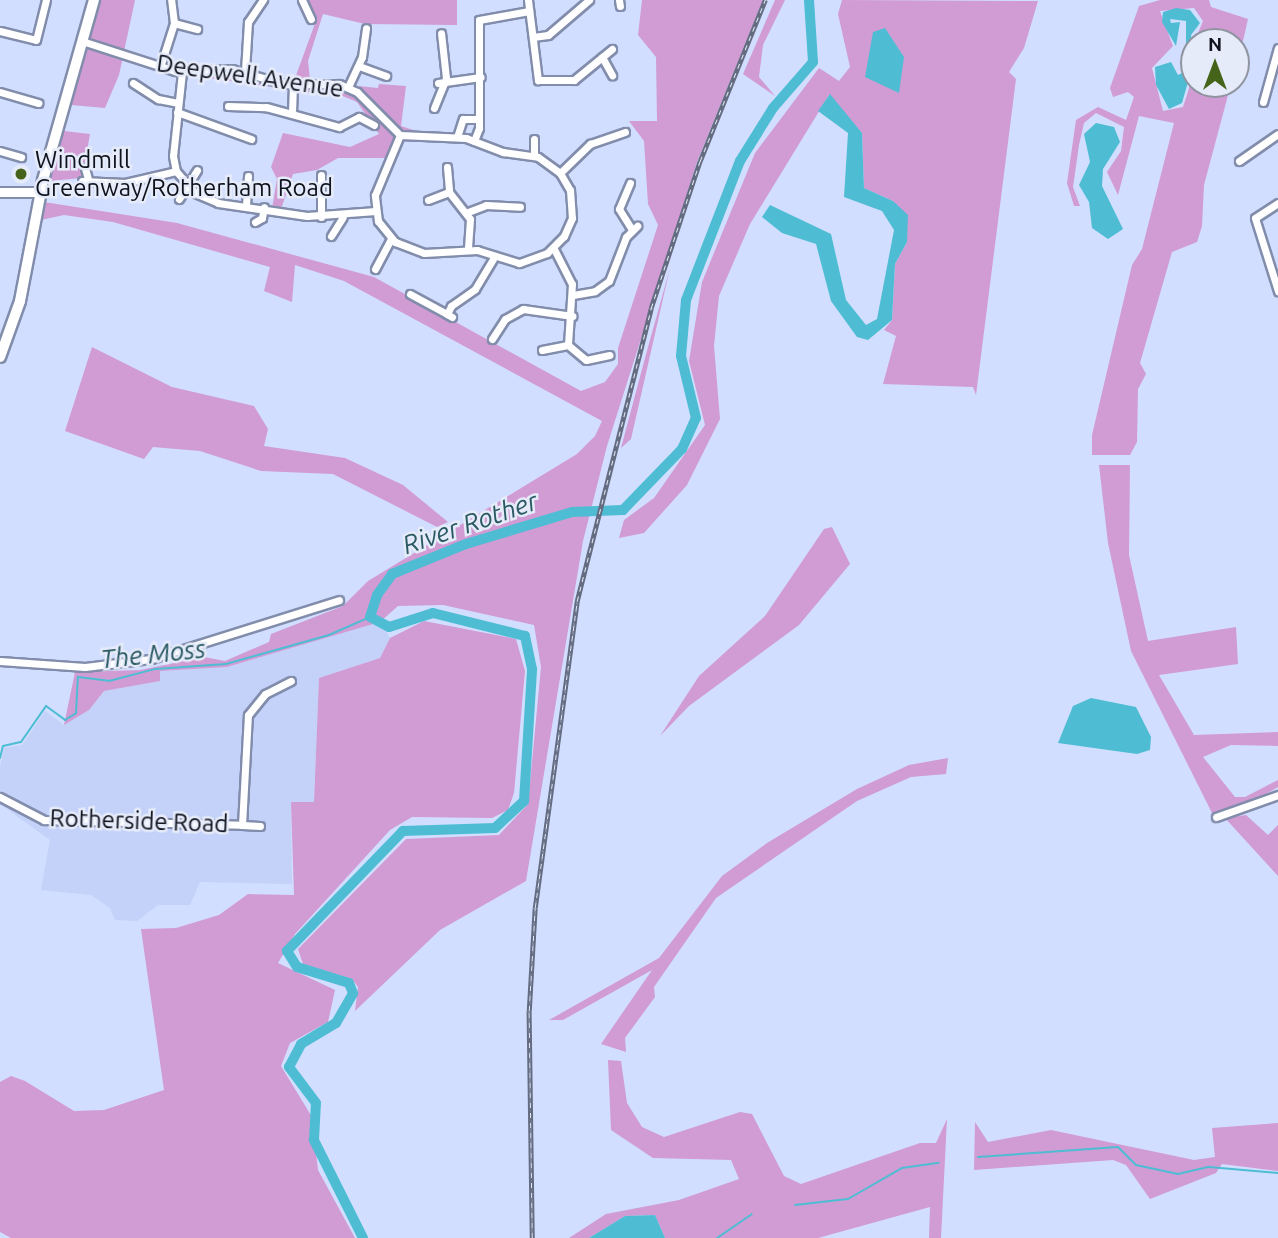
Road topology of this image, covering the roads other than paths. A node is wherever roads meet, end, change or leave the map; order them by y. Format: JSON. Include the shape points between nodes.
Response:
{"nodes":[{"id":1,"x":46,"y":0,"type":"edge"},
{"id":2,"x":94,"y":0,"type":"edge"},
{"id":3,"x":172,"y":0,"type":"edge"},
{"id":4,"x":263,"y":0,"type":"edge"},
{"id":5,"x":302,"y":0,"type":"edge"},
{"id":6,"x":528,"y":0,"type":"edge"},
{"id":7,"x":589,"y":0,"type":"edge"},
{"id":8,"x":529,"y":11,"type":"junction"},
{"id":9,"x":311,"y":19,"type":"dead end"},
{"id":10,"x":174,"y":23,"type":"junction"},
{"id":11,"x":366,"y":28,"type":"dead end"},
{"id":12,"x":197,"y":29,"type":"dead end"},
{"id":13,"x":0,"y":31,"type":"edge"},
{"id":14,"x":441,"y":33,"type":"dead end"},
{"id":15,"x":533,"y":37,"type":"junction"},
{"id":16,"x":85,"y":42,"type":"junction"},
{"id":17,"x":1278,"y":48,"type":"edge"},
{"id":18,"x":612,"y":49,"type":"dead end"},
{"id":19,"x":602,"y":57,"type":"junction"},
{"id":20,"x":359,"y":66,"type":"junction"},
{"id":21,"x":160,"y":67,"type":"junction"},
{"id":22,"x":245,"y":71,"type":"junction"},
{"id":23,"x":183,"y":72,"type":"junction"},
{"id":24,"x":612,"y":75,"type":"dead end"},
{"id":25,"x":386,"y":76,"type":"dead end"},
{"id":26,"x":481,"y":77,"type":"junction"},
{"id":27,"x":446,"y":78,"type":"junction"},
{"id":28,"x":133,"y":83,"type":"dead end"},
{"id":29,"x":438,"y":83,"type":"dead end"},
{"id":30,"x":293,"y":85,"type":"junction"},
{"id":31,"x":348,"y":87,"type":"junction"},
{"id":32,"x":0,"y":92,"type":"edge"},
{"id":33,"x":1264,"y":102,"type":"dead end"},
{"id":34,"x":38,"y":103,"type":"dead end"},
{"id":35,"x":178,"y":103,"type":"junction"},
{"id":36,"x":228,"y":106,"type":"dead end"},
{"id":37,"x":434,"y":108,"type":"dead end"},
{"id":38,"x":177,"y":113,"type":"junction"},
{"id":39,"x":292,"y":113,"type":"junction"},
{"id":40,"x":479,"y":119,"type":"junction"},
{"id":41,"x":374,"y":125,"type":"dead end"},
{"id":42,"x":625,"y":132,"type":"dead end"},
{"id":43,"x":1278,"y":134,"type":"edge"},
{"id":44,"x":400,"y":135,"type":"junction"},
{"id":45,"x":457,"y":137,"type":"junction"},
{"id":46,"x":251,"y":139,"type":"dead end"},
{"id":47,"x":534,"y":139,"type":"dead end"},
{"id":48,"x":474,"y":141,"type":"junction"},
{"id":49,"x":0,"y":151,"type":"edge"},
{"id":50,"x":534,"y":155,"type":"junction"},
{"id":51,"x":21,"y":157,"type":"dead end"},
{"id":52,"x":1239,"y":160,"type":"dead end"},
{"id":53,"x":447,"y":167,"type":"dead end"},
{"id":54,"x":85,"y":168,"type":"dead end"},
{"id":55,"x":197,"y":170,"type":"dead end"},
{"id":56,"x":176,"y":171,"type":"junction"},
{"id":57,"x":560,"y":173,"type":"junction"},
{"id":58,"x":321,"y":175,"type":"dead end"},
{"id":59,"x":248,"y":176,"type":"dead end"},
{"id":60,"x":630,"y":183,"type":"dead end"},
{"id":61,"x":188,"y":188,"type":"junction"},
{"id":62,"x":0,"y":192,"type":"edge"},
{"id":63,"x":40,"y":192,"type":"junction"},
{"id":64,"x":449,"y":192,"type":"junction"},
{"id":65,"x":179,"y":198,"type":"dead end"},
{"id":66,"x":428,"y":200,"type":"dead end"},
{"id":67,"x":1278,"y":203,"type":"edge"},
{"id":68,"x":246,"y":205,"type":"junction"},
{"id":69,"x":264,"y":207,"type":"junction"},
{"id":70,"x":520,"y":207,"type":"dead end"},
{"id":71,"x":376,"y":211,"type":"junction"},
{"id":72,"x":468,"y":212,"type":"junction"},
{"id":73,"x":343,"y":216,"type":"junction"},
{"id":74,"x":321,"y":217,"type":"junction"},
{"id":75,"x":255,"y":222,"type":"dead end"},
{"id":76,"x":331,"y":236,"type":"dead end"},
{"id":77,"x":391,"y":239,"type":"junction"},
{"id":78,"x":468,"y":248,"type":"junction"},
{"id":79,"x":554,"y":249,"type":"junction"},
{"id":80,"x":494,"y":257,"type":"junction"},
{"id":81,"x":1275,"y":268,"type":"edge"},
{"id":82,"x":375,"y":269,"type":"dead end"},
{"id":83,"x":1278,"y":291,"type":"edge"},
{"id":84,"x":410,"y":294,"type":"dead end"},
{"id":85,"x":573,"y":295,"type":"junction"},
{"id":86,"x":573,"y":316,"type":"junction"},
{"id":87,"x":492,"y":339,"type":"dead end"},
{"id":88,"x":568,"y":345,"type":"junction"},
{"id":89,"x":542,"y":350,"type":"dead end"},
{"id":90,"x":609,"y":355,"type":"dead end"},
{"id":91,"x":0,"y":357,"type":"edge"},
{"id":92,"x":340,"y":600,"type":"dead end"},
{"id":93,"x":0,"y":661,"type":"edge"},
{"id":94,"x":291,"y":681,"type":"dead end"},
{"id":95,"x":1278,"y":795,"type":"edge"},
{"id":96,"x":0,"y":797,"type":"edge"},
{"id":97,"x":1216,"y":817,"type":"dead end"},
{"id":98,"x":242,"y":825,"type":"junction"},
{"id":99,"x":260,"y":827,"type":"dead end"}],
"edges":[{"from":1,"to":13,"type":"street","via":[[36,40]]},
{"from":2,"to":16,"type":"main road"},
{"from":3,"to":10,"type":"street"},
{"from":4,"to":22,"type":"street","via":[[248,22]]},
{"from":5,"to":9,"type":"street"},
{"from":6,"to":8,"type":"street"},
{"from":7,"to":15,"type":"street","via":[[548,35]]},
{"from":8,"to":15,"type":"street"},
{"from":8,"to":26,"type":"street","via":[[479,20]]},
{"from":10,"to":12,"type":"street"},
{"from":10,"to":21,"type":"street"},
{"from":11,"to":20,"type":"street"},
{"from":14,"to":27,"type":"street"},
{"from":15,"to":19,"type":"street","via":[[538,80],[574,80]]},
{"from":16,"to":21,"type":"street","name":"Deepwell Avenue"},
{"from":16,"to":63,"type":"main road"},
{"from":17,"to":33,"type":"street"},
{"from":18,"to":19,"type":"street"},
{"from":19,"to":24,"type":"street"},
{"from":20,"to":25,"type":"street"},
{"from":20,"to":31,"type":"street"},
{"from":21,"to":23,"type":"street","name":"Deepwell Avenue"},
{"from":22,"to":23,"type":"street","name":"Deepwell Avenue"},
{"from":22,"to":30,"type":"street","name":"Deepwell Avenue"},
{"from":23,"to":35,"type":"street"},
{"from":26,"to":27,"type":"street"},
{"from":26,"to":40,"type":"street"},
{"from":27,"to":29,"type":"street"},
{"from":27,"to":37,"type":"street"},
{"from":28,"to":35,"type":"street","via":[[158,99]]},
{"from":30,"to":31,"type":"street","name":"Deepwell Avenue"},
{"from":30,"to":39,"type":"street"},
{"from":31,"to":44,"type":"street","name":"Deepwell Avenue"},
{"from":32,"to":34,"type":"street"},
{"from":35,"to":38,"type":"street"},
{"from":36,"to":39,"type":"street","via":[[245,103]]},
{"from":38,"to":46,"type":"street"},
{"from":38,"to":56,"type":"street"},
{"from":39,"to":41,"type":"street","via":[[339,127],[359,117]]},
{"from":40,"to":45,"type":"street","via":[[463,119]]},
{"from":40,"to":48,"type":"street"},
{"from":42,"to":57,"type":"street","via":[[590,144]]},
{"from":43,"to":52,"type":"street"},
{"from":44,"to":45,"type":"street"},
{"from":44,"to":71,"type":"street","via":[[376,188]]},
{"from":45,"to":48,"type":"street"},
{"from":47,"to":50,"type":"street"},
{"from":48,"to":50,"type":"street"},
{"from":49,"to":51,"type":"street"},
{"from":50,"to":57,"type":"street"},
{"from":53,"to":64,"type":"street"},
{"from":54,"to":56,"type":"street","via":[[85,180],[125,183]]},
{"from":55,"to":61,"type":"street"},
{"from":56,"to":61,"type":"street"},
{"from":57,"to":79,"type":"street","via":[[572,210],[567,230]]},
{"from":58,"to":74,"type":"street"},
{"from":59,"to":68,"type":"street"},
{"from":60,"to":85,"type":"street","via":[[619,209],[635,228],[609,281],[595,292]]},
{"from":61,"to":65,"type":"street"},
{"from":61,"to":68,"type":"street","via":[[211,201]]},
{"from":62,"to":63,"type":"street"},
{"from":63,"to":91,"type":"main road","via":[[20,302]]},
{"from":64,"to":66,"type":"street"},
{"from":64,"to":72,"type":"street"},
{"from":67,"to":81,"type":"street","via":[[1255,218]]},
{"from":68,"to":69,"type":"street"},
{"from":69,"to":74,"type":"street"},
{"from":69,"to":75,"type":"street"},
{"from":70,"to":72,"type":"street","via":[[486,205]]},
{"from":71,"to":73,"type":"street"},
{"from":71,"to":77,"type":"street"},
{"from":72,"to":78,"type":"street"},
{"from":73,"to":74,"type":"street"},
{"from":73,"to":76,"type":"street"},
{"from":77,"to":78,"type":"street","via":[[424,253]]},
{"from":77,"to":82,"type":"street"},
{"from":78,"to":80,"type":"street"},
{"from":79,"to":80,"type":"street","via":[[527,262]]},
{"from":79,"to":85,"type":"street","via":[[569,274]]},
{"from":80,"to":84,"type":"street","via":[[479,283],[450,315]]},
{"from":81,"to":83,"type":"street"},
{"from":85,"to":86,"type":"street"},
{"from":86,"to":87,"type":"street","via":[[523,309],[505,319]]},
{"from":86,"to":88,"type":"street"},
{"from":88,"to":89,"type":"street"},
{"from":88,"to":90,"type":"street","via":[[586,360]]},
{"from":92,"to":93,"type":"street","via":[[310,614],[151,659],[85,667]]},
{"from":94,"to":98,"type":"street","name":"Rotherside Road","via":[[265,694],[248,715]]},
{"from":95,"to":97,"type":"street"},
{"from":96,"to":98,"type":"street","name":"Rotherside Road","via":[[44,820]]},
{"from":98,"to":99,"type":"street"}]}
